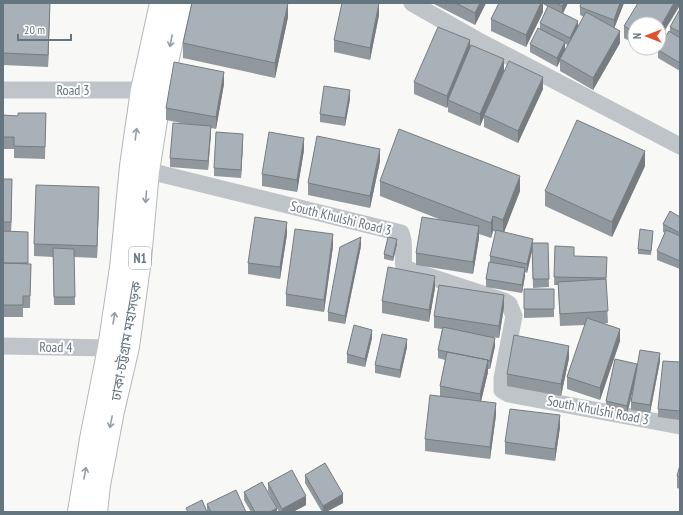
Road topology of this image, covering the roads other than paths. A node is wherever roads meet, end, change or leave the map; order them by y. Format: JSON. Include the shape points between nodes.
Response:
{"nodes":[{"id":1,"x":161,"y":3,"type":"edge"},
{"id":2,"x":180,"y":3,"type":"edge"},
{"id":3,"x":412,"y":3,"type":"edge"},
{"id":4,"x":3,"y":90,"type":"edge"},
{"id":5,"x":142,"y":90,"type":"junction"},
{"id":6,"x":680,"y":146,"type":"edge"},
{"id":7,"x":140,"y":168,"type":"junction"},
{"id":8,"x":3,"y":346,"type":"edge"},
{"id":9,"x":109,"y":348,"type":"junction"},
{"id":10,"x":680,"y":426,"type":"edge"},
{"id":11,"x":79,"y":512,"type":"edge"},
{"id":12,"x":96,"y":512,"type":"edge"}],
"edges":[{"from":1,"to":5,"type":"highway","name":"ঢাকা-চট্টগ্রাম মহাসড়ক","number":"N1"},
{"from":2,"to":7,"type":"highway","name":"ঢাকা-চট্টগ্রাম মহাসড়ক","number":"N1","one_way":true,"via":[[160,95]]},
{"from":3,"to":6,"type":"street","via":[[477,40]]},
{"from":4,"to":5,"type":"street","name":"Road 3"},
{"from":7,"to":5,"type":"highway","name":"ঢাকা-চট্টগ্রাম মহাসড়ক","number":"N1","one_way":true},
{"from":9,"to":7,"type":"highway","name":"ঢাকা-চট্টগ্রাম মহাসড়ক","number":"N1","one_way":true},
{"from":7,"to":10,"type":"street","name":"South Khulshi Road 3","via":[[401,233],[404,240],[404,268],[509,304],[514,316],[502,390],[509,394]]},
{"from":7,"to":12,"type":"highway","name":"ঢাকা-চট্টগ্রাম মহাসড়ক","number":"N1","one_way":true,"via":[[140,259],[128,347],[98,485]]},
{"from":8,"to":9,"type":"street","name":"Road 4"},
{"from":11,"to":9,"type":"highway","name":"ঢাকা-চট্টগ্রাম মহাসড়ক","number":"N1","one_way":true}]}
